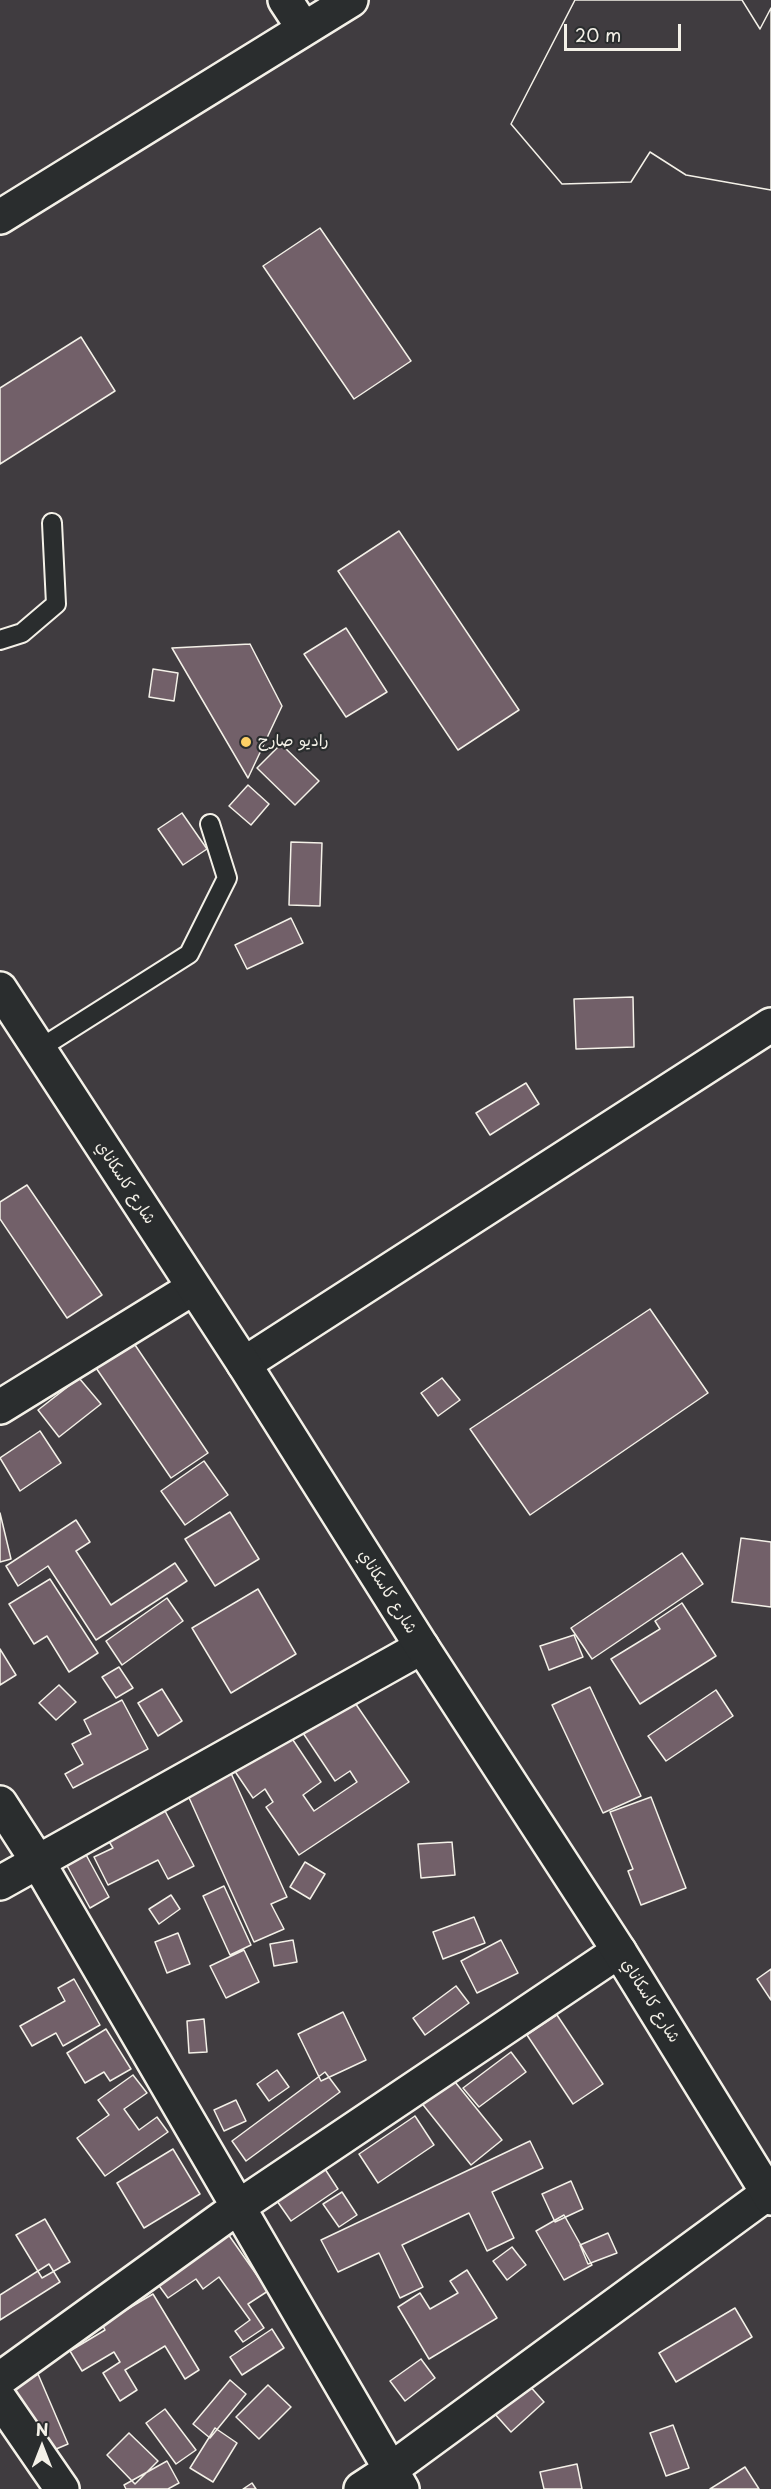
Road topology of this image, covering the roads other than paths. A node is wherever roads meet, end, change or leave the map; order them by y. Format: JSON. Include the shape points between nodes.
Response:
{"nodes":[{"id":1,"x":285,"y":0,"type":"edge"},
{"id":2,"x":351,"y":0,"type":"edge"},
{"id":3,"x":304,"y":29,"type":"junction"},
{"id":4,"x":0,"y":217,"type":"edge"},
{"id":5,"x":52,"y":523,"type":"dead end"},
{"id":6,"x":0,"y":640,"type":"edge"},
{"id":7,"x":210,"y":824,"type":"dead end"},
{"id":8,"x":0,"y":989,"type":"edge"},
{"id":9,"x":771,"y":1025,"type":"edge"},
{"id":10,"x":39,"y":1049,"type":"junction"},
{"id":11,"x":193,"y":1288,"type":"junction"},
{"id":12,"x":244,"y":1364,"type":"junction"},
{"id":13,"x":0,"y":1407,"type":"edge"},
{"id":14,"x":422,"y":1647,"type":"junction"},
{"id":15,"x":0,"y":1803,"type":"edge"},
{"id":16,"x":38,"y":1862,"type":"junction"},
{"id":17,"x":0,"y":1883,"type":"edge"},
{"id":18,"x":619,"y":1952,"type":"junction"},
{"id":19,"x":769,"y":2196,"type":"edge"},
{"id":20,"x":238,"y":2207,"type":"junction"},
{"id":21,"x":0,"y":2379,"type":"edge"},
{"id":22,"x":0,"y":2399,"type":"edge"},
{"id":23,"x":396,"y":2480,"type":"edge"},
{"id":24,"x":62,"y":2489,"type":"edge"},
{"id":25,"x":361,"y":2489,"type":"edge"}],
"edges":[{"from":1,"to":3,"type":"street"},
{"from":2,"to":3,"type":"street"},
{"from":3,"to":4,"type":"street"},
{"from":5,"to":6,"type":"lane","via":[[56,604],[22,633]]},
{"from":7,"to":10,"type":"lane","via":[[227,878],[189,954]]},
{"from":8,"to":10,"type":"street","name":"شارع كاسكاناي"},
{"from":9,"to":12,"type":"street"},
{"from":10,"to":11,"type":"street","name":"شارع كاسكاناي"},
{"from":11,"to":12,"type":"street","name":"شارع كاسكاناي"},
{"from":11,"to":13,"type":"street"},
{"from":12,"to":14,"type":"street","name":"شارع كاسكاناي"},
{"from":14,"to":16,"type":"street"},
{"from":14,"to":18,"type":"street","name":"شارع كاسكاناي"},
{"from":15,"to":16,"type":"street"},
{"from":16,"to":17,"type":"street"},
{"from":16,"to":20,"type":"street"},
{"from":18,"to":19,"type":"street","name":"شارع كاسكاناي"},
{"from":18,"to":20,"type":"street"},
{"from":19,"to":23,"type":"street"},
{"from":20,"to":21,"type":"street"},
{"from":20,"to":23,"type":"street"},
{"from":22,"to":24,"type":"street"},
{"from":23,"to":25,"type":"street"}]}
